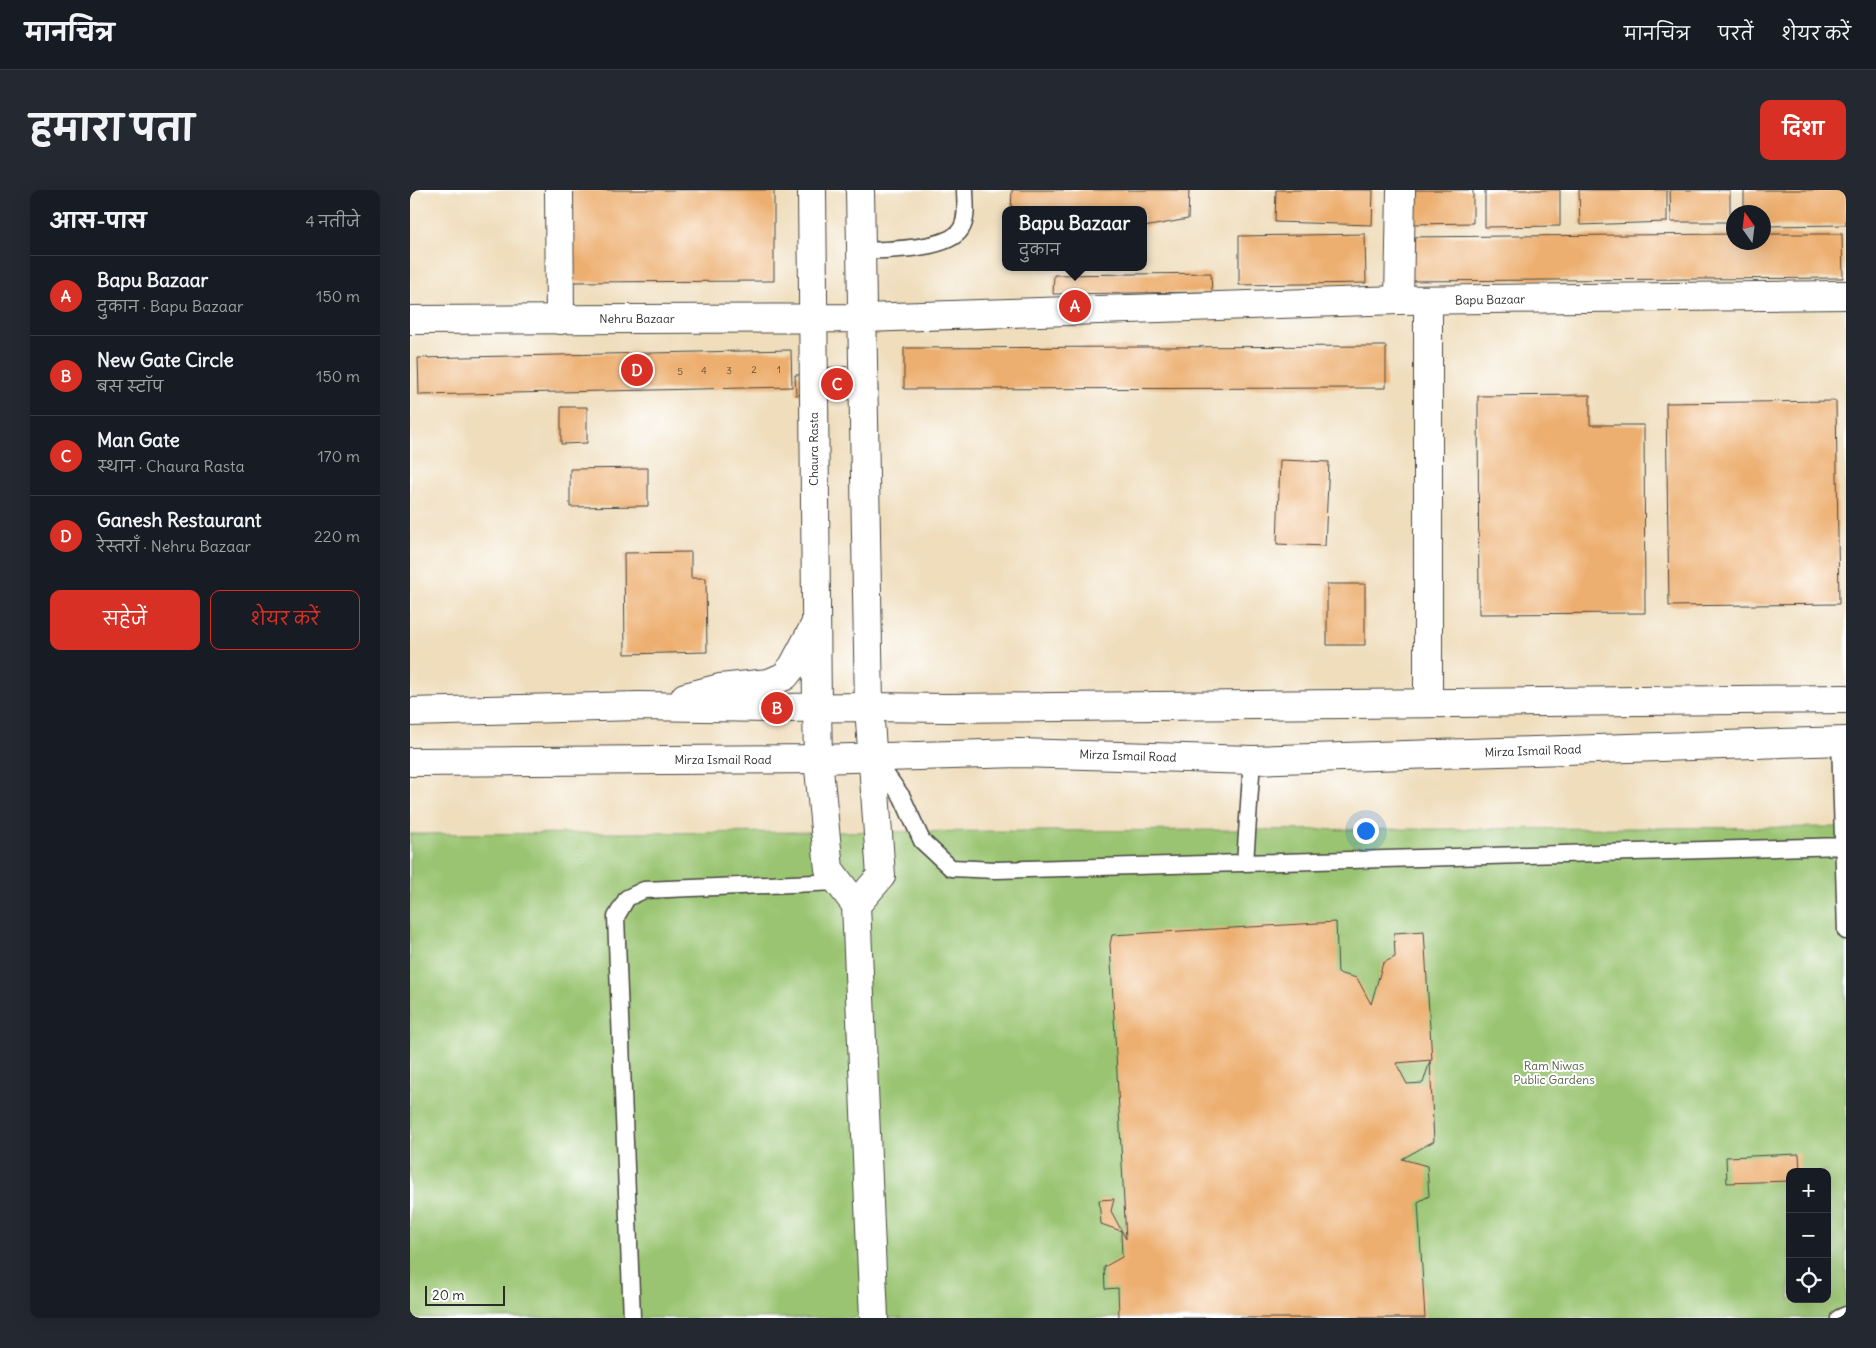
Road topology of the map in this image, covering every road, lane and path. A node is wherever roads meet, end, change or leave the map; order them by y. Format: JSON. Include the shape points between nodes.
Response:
{"nodes":[{"id":1,"x":559,"y":190,"type":"edge"},
{"id":2,"x":812,"y":190,"type":"edge"},
{"id":3,"x":860,"y":190,"type":"edge"},
{"id":4,"x":965,"y":190,"type":"edge"},
{"id":5,"x":1401,"y":190,"type":"edge"},
{"id":6,"x":861,"y":251,"type":"junction"},
{"id":7,"x":1400,"y":300,"type":"junction"},
{"id":8,"x":1428,"y":300,"type":"junction"},
{"id":9,"x":1845,"y":301,"type":"edge"},
{"id":10,"x":813,"y":317,"type":"junction"},
{"id":11,"x":864,"y":318,"type":"junction"},
{"id":12,"x":410,"y":320,"type":"edge"},
{"id":13,"x":560,"y":320,"type":"junction"},
{"id":14,"x":816,"y":624,"type":"junction"},
{"id":15,"x":1846,"y":699,"type":"edge"},
{"id":16,"x":1428,"y":702,"type":"junction"},
{"id":17,"x":639,"y":706,"type":"junction"},
{"id":18,"x":817,"y":707,"type":"junction"},
{"id":19,"x":869,"y":707,"type":"junction"},
{"id":20,"x":410,"y":712,"type":"edge"},
{"id":21,"x":1843,"y":741,"type":"edge"},
{"id":22,"x":874,"y":758,"type":"junction"},
{"id":23,"x":818,"y":760,"type":"junction"},
{"id":24,"x":1252,"y":760,"type":"junction"},
{"id":25,"x":410,"y":762,"type":"edge"},
{"id":26,"x":1844,"y":846,"type":"edge"},
{"id":27,"x":1245,"y":863,"type":"junction"},
{"id":28,"x":839,"y":882,"type":"junction"},
{"id":29,"x":856,"y":905,"type":"junction"},
{"id":30,"x":1846,"y":931,"type":"edge"},
{"id":31,"x":1846,"y":1315,"type":"edge"},
{"id":32,"x":632,"y":1318,"type":"edge"},
{"id":33,"x":874,"y":1318,"type":"edge"},
{"id":34,"x":1840,"y":1318,"type":"edge"}],
"edges":[{"from":1,"to":13,"type":"main road"},
{"from":2,"to":10,"type":"main road","name":"Chaura Rasta"},
{"from":3,"to":6,"type":"main road"},
{"from":4,"to":6,"type":"lane","via":[[965,216],[955,237],[910,248]]},
{"from":5,"to":7,"type":"main road"},
{"from":6,"to":11,"type":"main road"},
{"from":7,"to":8,"type":"main road","name":"Bapu Bazaar"},
{"from":7,"to":11,"type":"main road","name":"Bapu Bazaar"},
{"from":8,"to":9,"type":"main road","name":"Bapu Bazaar"},
{"from":8,"to":16,"type":"main road"},
{"from":10,"to":11,"type":"main road","name":"Nehru Bazaar"},
{"from":10,"to":13,"type":"main road","name":"Nehru Bazaar"},
{"from":10,"to":14,"type":"main road","name":"Chaura Rasta"},
{"from":11,"to":19,"type":"main road"},
{"from":12,"to":13,"type":"main road","name":"Nehru Bazaar"},
{"from":14,"to":17,"type":"main road","via":[[794,666],[785,676],[768,683],[720,688]]},
{"from":14,"to":18,"type":"main road","name":"Chaura Rasta"},
{"from":15,"to":16,"type":"main road"},
{"from":16,"to":19,"type":"main road"},
{"from":17,"to":18,"type":"main road"},
{"from":17,"to":20,"type":"main road"},
{"from":18,"to":19,"type":"main road"},
{"from":18,"to":23,"type":"main road","name":"Chaura Rasta"},
{"from":19,"to":22,"type":"main road"},
{"from":21,"to":24,"type":"main road","name":"Mirza Ismail Road"},
{"from":21,"to":26,"type":"lane"},
{"from":22,"to":23,"type":"main road","name":"Mirza Ismail Road"},
{"from":22,"to":24,"type":"main road","name":"Mirza Ismail Road","via":[[1019,753]]},
{"from":22,"to":27,"type":"lane","via":[[902,797],[922,841],[951,868],[996,870]]},
{"from":22,"to":29,"type":"main road","via":[[881,876]]},
{"from":23,"to":25,"type":"main road","name":"Mirza Ismail Road"},
{"from":23,"to":28,"type":"main road","name":"Chaura Rasta","via":[[829,869]]},
{"from":24,"to":27,"type":"lane"},
{"from":26,"to":27,"type":"lane"},
{"from":26,"to":30,"type":"lane"},
{"from":28,"to":29,"type":"main road","name":"Chaura Rasta"},
{"from":28,"to":32,"type":"lane","via":[[644,890],[627,898],[616,917]]},
{"from":29,"to":33,"type":"main road"},
{"from":31,"to":34,"type":"lane"}]}
